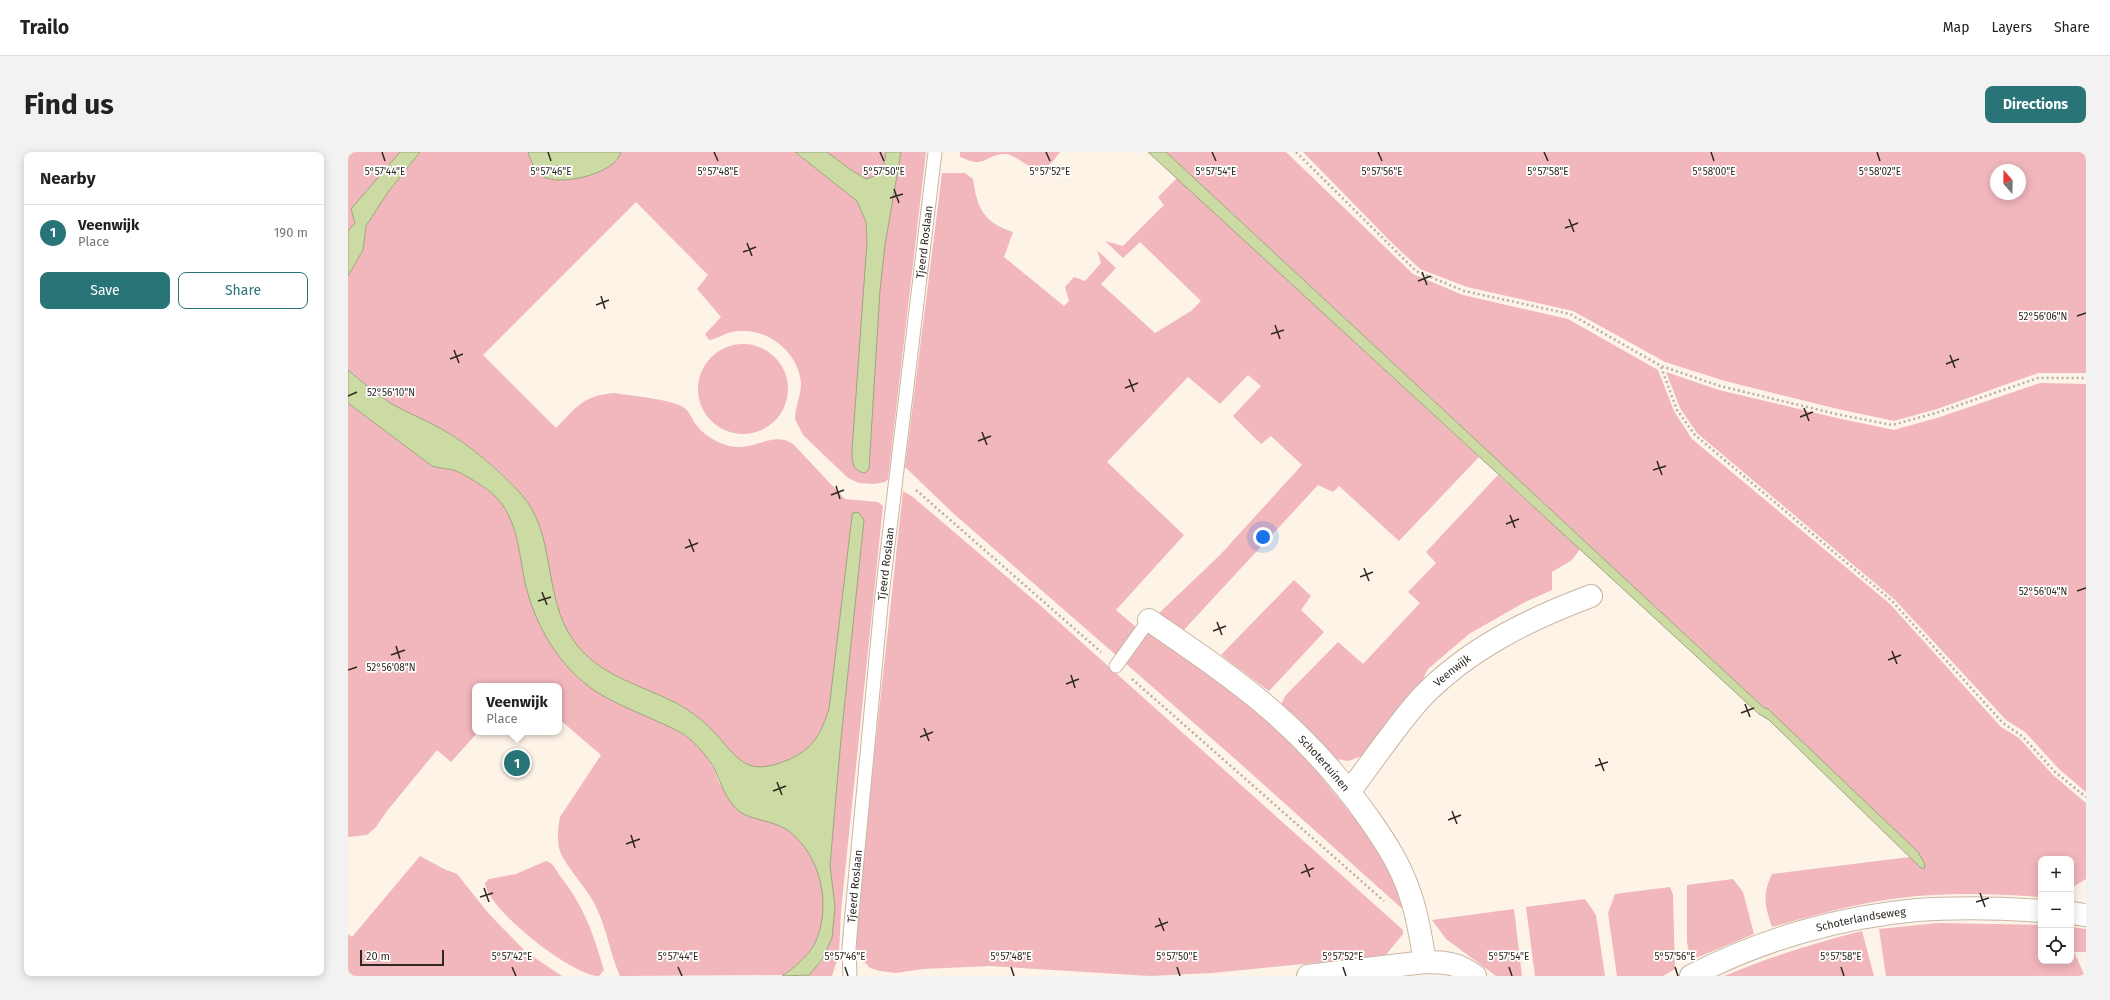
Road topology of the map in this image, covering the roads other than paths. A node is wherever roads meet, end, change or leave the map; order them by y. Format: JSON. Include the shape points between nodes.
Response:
{"nodes":[{"id":1,"x":935,"y":152,"type":"edge"},
{"id":2,"x":1591,"y":596,"type":"dead end"},
{"id":3,"x":1150,"y":620,"type":"joint"},
{"id":4,"x":1116,"y":666,"type":"road end"},
{"id":5,"x":1349,"y":792,"type":"junction"},
{"id":6,"x":2038,"y":911,"type":"edge"},
{"id":7,"x":2074,"y":913,"type":"edge"},
{"id":8,"x":2086,"y":915,"type":"edge"},
{"id":9,"x":1425,"y":962,"type":"junction"},
{"id":10,"x":850,"y":976,"type":"edge"},
{"id":11,"x":1308,"y":976,"type":"edge"},
{"id":12,"x":1475,"y":976,"type":"edge"},
{"id":13,"x":1691,"y":976,"type":"edge"}],
"edges":[{"from":1,"to":10,"type":"lane","name":"Tjeerd Roslaan","via":[[882,595],[853,897],[849,948]]},
{"from":2,"to":5,"type":"street","name":"Veenwijk","via":[[1512,630],[1477,651],[1422,697]]},
{"from":3,"to":4,"type":"lane"},
{"from":3,"to":5,"type":"street","name":"Schotertuinen","via":[[1270,709],[1313,751]]},
{"from":5,"to":9,"type":"street","name":"Schotertuinen","via":[[1384,840],[1403,875],[1417,916]]},
{"from":6,"to":13,"type":"street","name":"Schoterlandseweg","via":[[1917,910],[1852,920],[1774,942],[1732,957]]},
{"from":7,"to":8,"type":"street"},
{"from":9,"to":11,"type":"street"},
{"from":9,"to":12,"type":"street","via":[[1443,962],[1460,966]]}]}
